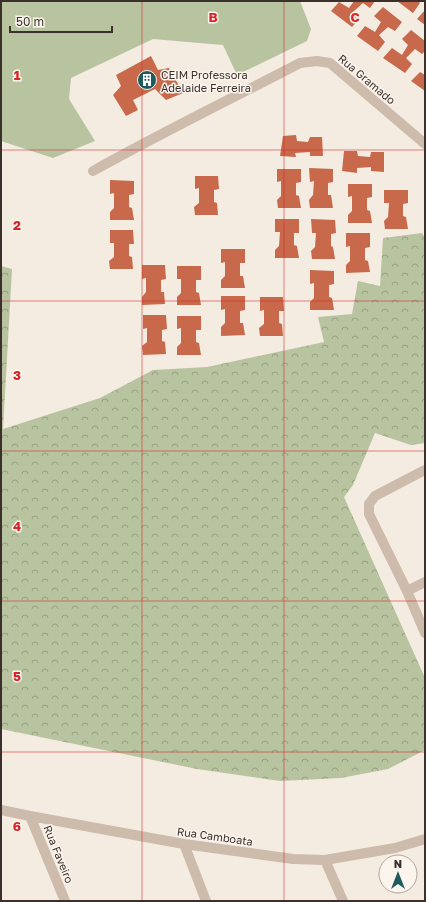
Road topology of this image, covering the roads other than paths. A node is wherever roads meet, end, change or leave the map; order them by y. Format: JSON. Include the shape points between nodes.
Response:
{"nodes":[{"id":1,"x":425,"y":144,"type":"edge"},
{"id":2,"x":93,"y":171,"type":"dead end"},
{"id":3,"x":425,"y":470,"type":"edge"},
{"id":4,"x":425,"y":582,"type":"edge"},
{"id":5,"x":407,"y":591,"type":"junction"},
{"id":6,"x":425,"y":633,"type":"edge"},
{"id":7,"x":1,"y":810,"type":"edge"},
{"id":8,"x":30,"y":816,"type":"junction"},
{"id":9,"x":425,"y":838,"type":"edge"},
{"id":10,"x":184,"y":844,"type":"junction"},
{"id":11,"x":325,"y":860,"type":"junction"},
{"id":12,"x":65,"y":901,"type":"edge"},
{"id":13,"x":206,"y":901,"type":"edge"},
{"id":14,"x":343,"y":901,"type":"edge"}],
"edges":[{"from":1,"to":2,"type":"street","name":"Rua Gramado","via":[[330,63],[317,61],[300,63]]},
{"from":3,"to":5,"type":"street","via":[[375,496],[369,504],[369,514]]},
{"from":4,"to":5,"type":"street"},
{"from":5,"to":6,"type":"street"},
{"from":7,"to":8,"type":"street","name":"Rua Camboata"},
{"from":8,"to":10,"type":"street","name":"Rua Camboata"},
{"from":8,"to":12,"type":"street","name":"Rua Faveiro"},
{"from":9,"to":11,"type":"street","name":"Rua Camboata","via":[[395,848]]},
{"from":10,"to":11,"type":"street","name":"Rua Camboata","via":[[293,859]]},
{"from":10,"to":13,"type":"street"},
{"from":11,"to":14,"type":"street"}]}
